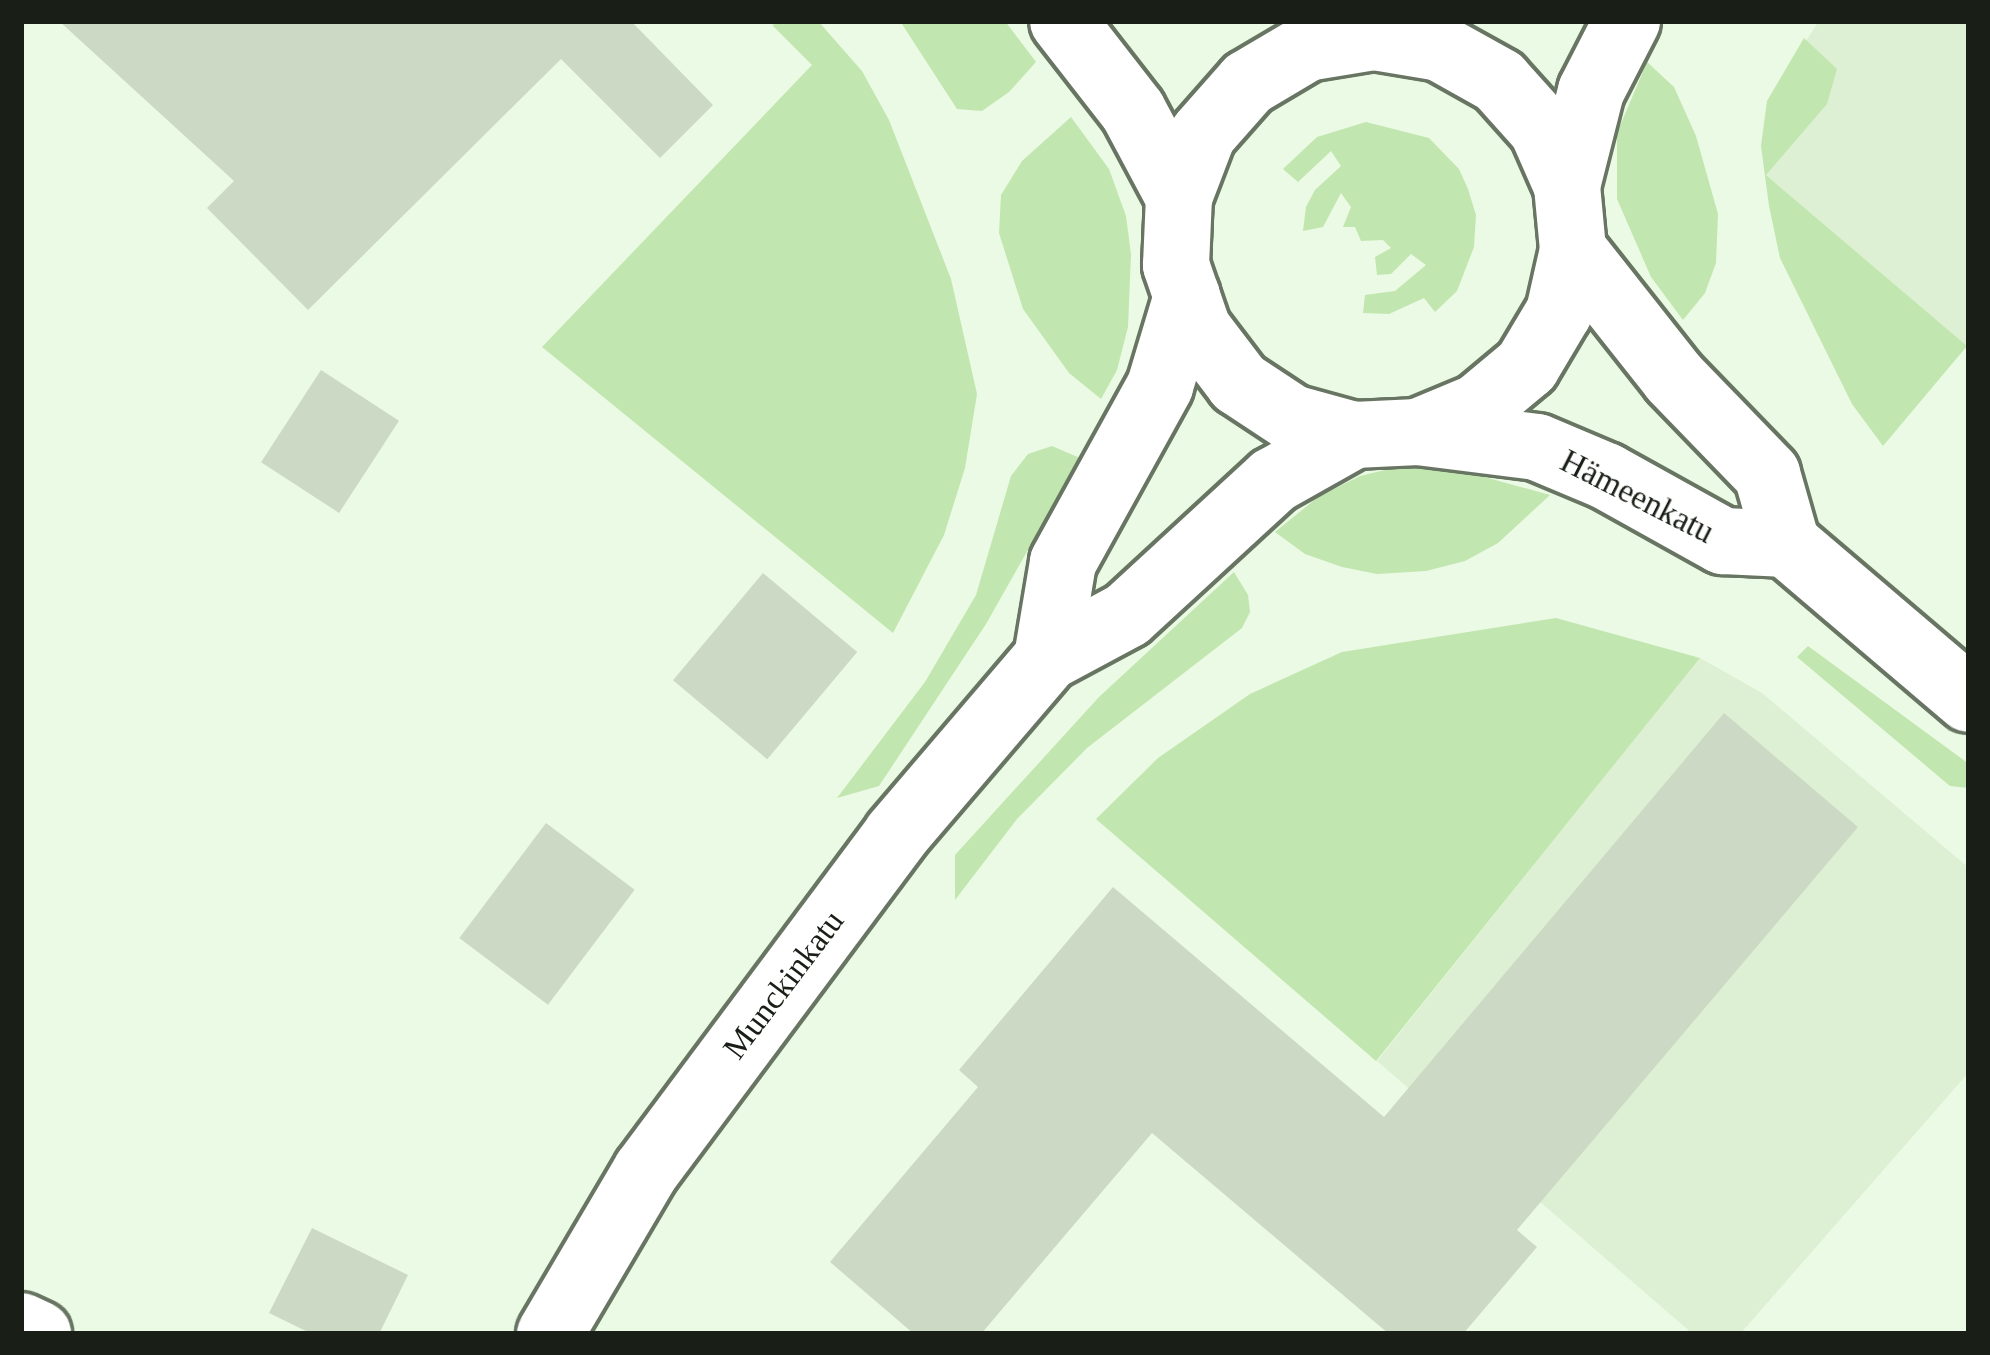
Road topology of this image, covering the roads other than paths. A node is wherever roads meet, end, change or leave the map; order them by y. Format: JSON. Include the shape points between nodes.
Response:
{"nodes":[{"id":1,"x":1064,"y":21,"type":"edge"},
{"id":2,"x":1627,"y":21,"type":"edge"},
{"id":3,"x":1389,"y":29,"type":"edge"},
{"id":4,"x":1282,"y":35,"type":"edge"},
{"id":5,"x":1567,"y":186,"type":"junction"},
{"id":6,"x":1179,"y":197,"type":"junction"},
{"id":7,"x":1574,"y":250,"type":"junction"},
{"id":8,"x":1187,"y":296,"type":"junction"},
{"id":9,"x":1418,"y":432,"type":"junction"},
{"id":10,"x":1354,"y":435,"type":"junction"},
{"id":11,"x":1786,"y":544,"type":"junction"},
{"id":12,"x":1047,"y":658,"type":"junction"},
{"id":13,"x":1969,"y":699,"type":"edge"},
{"id":14,"x":21,"y":1326,"type":"edge"},
{"id":15,"x":38,"y":1334,"type":"edge"},
{"id":16,"x":550,"y":1334,"type":"edge"}],
"edges":[{"from":1,"to":6,"type":"main road","via":[[1133,111]]},
{"from":2,"to":5,"type":"main road","via":[[1591,91]]},
{"from":3,"to":4,"type":"main road"},
{"from":3,"to":5,"type":"main road","via":[[1499,81],[1542,129]]},
{"from":4,"to":6,"type":"main road","via":[[1203,134]]},
{"from":5,"to":7,"type":"main road"},
{"from":6,"to":8,"type":"main road","via":[[1177,265]]},
{"from":7,"to":9,"type":"main road","via":[[1559,312],[1526,366],[1478,407]]},
{"from":7,"to":11,"type":"main road","via":[[1674,378],[1767,474]]},
{"from":8,"to":10,"type":"main road","via":[[1198,329],[1239,383],[1292,418]]},
{"from":8,"to":12,"type":"main road","via":[[1160,386],[1063,562]]},
{"from":9,"to":10,"type":"main road"},
{"from":9,"to":11,"type":"main road","name":"Hämeenkatu","via":[[1537,447],[1723,541]]},
{"from":10,"to":12,"type":"main road","name":"Munckinkatu","via":[[1274,480],[1127,615]]},
{"from":11,"to":13,"type":"main road"},
{"from":12,"to":16,"type":"main road","name":"Munckinkatu","via":[[896,835],[646,1171]]},
{"from":14,"to":15,"type":"main road"}]}
